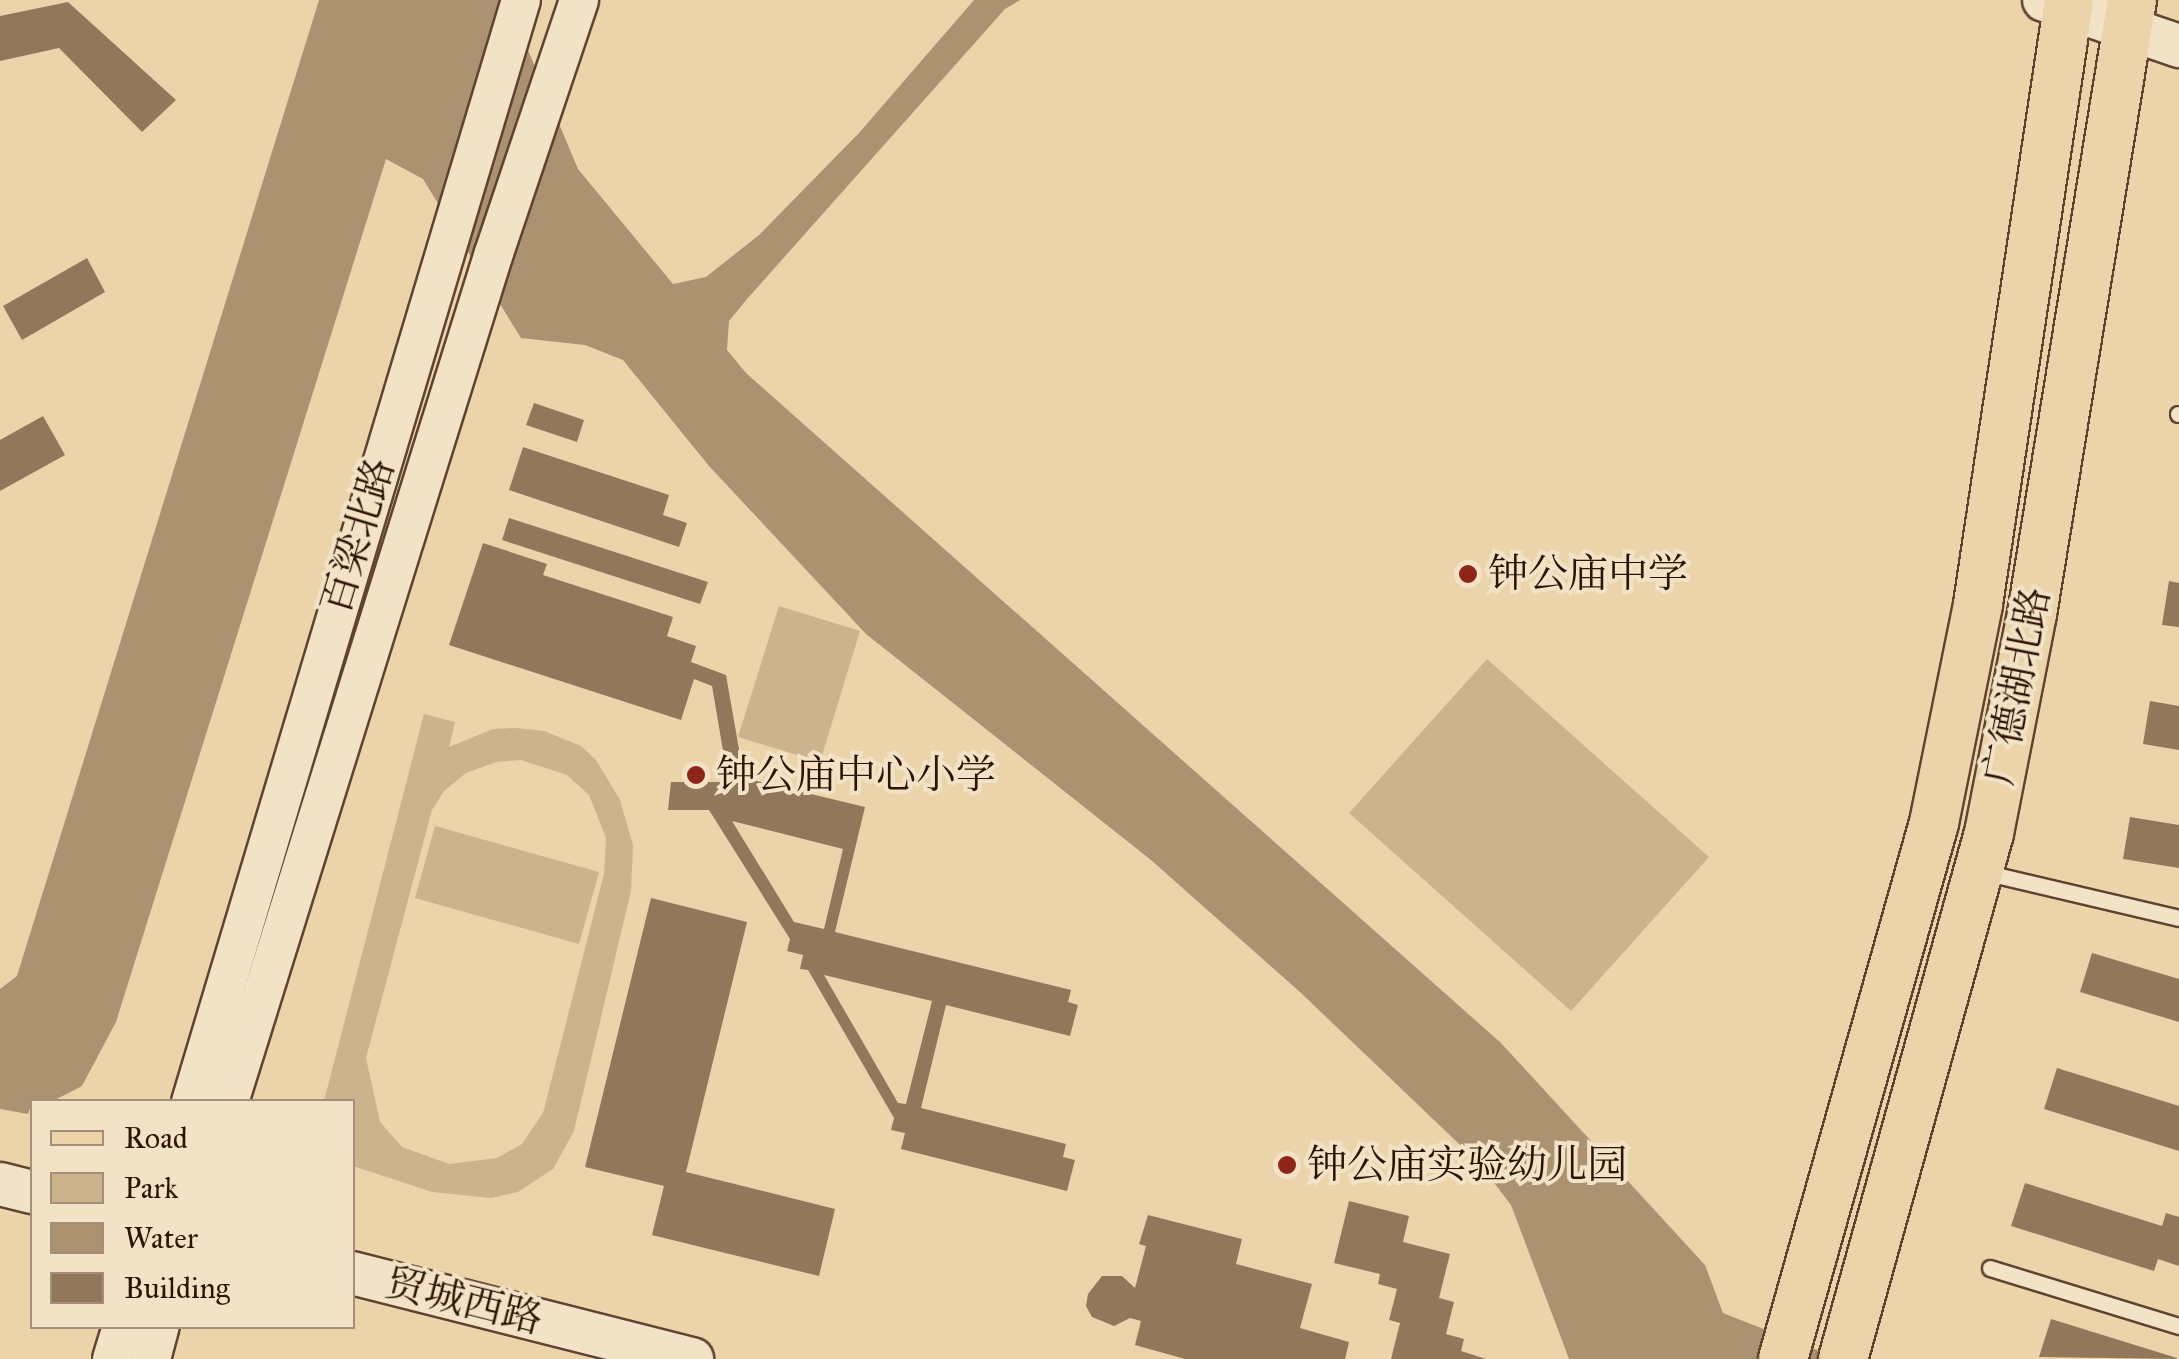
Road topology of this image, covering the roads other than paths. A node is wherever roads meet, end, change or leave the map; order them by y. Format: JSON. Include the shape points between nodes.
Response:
{"nodes":[{"id":1,"x":521,"y":0,"type":"edge"},
{"id":2,"x":578,"y":1,"type":"edge"},
{"id":3,"x":2060,"y":3,"type":"edge"},
{"id":4,"x":2129,"y":14,"type":"edge"},
{"id":5,"x":2179,"y":46,"type":"edge"},
{"id":6,"x":1979,"y":871,"type":"junction"},
{"id":7,"x":2179,"y":918,"type":"edge"},
{"id":8,"x":192,"y":1099,"type":"edge"},
{"id":9,"x":230,"y":1099,"type":"edge"},
{"id":10,"x":0,"y":1184,"type":"edge"},
{"id":11,"x":30,"y":1192,"type":"edge"},
{"id":12,"x":1990,"y":1268,"type":"dead end"},
{"id":13,"x":355,"y":1274,"type":"edge"},
{"id":14,"x":2179,"y":1326,"type":"edge"},
{"id":15,"x":121,"y":1329,"type":"edge"},
{"id":16,"x":159,"y":1329,"type":"edge"},
{"id":17,"x":1789,"y":1340,"type":"edge"},
{"id":18,"x":1846,"y":1349,"type":"edge"},
{"id":19,"x":112,"y":1359,"type":"edge"},
{"id":20,"x":150,"y":1359,"type":"edge"},
{"id":21,"x":692,"y":1359,"type":"edge"}],
"edges":[{"from":1,"to":8,"type":"street","name":"百梁北路"},
{"from":2,"to":9,"type":"street","name":"百梁北路"},
{"from":3,"to":4,"type":"main road"},
{"from":3,"to":17,"type":"main road","name":"广德湖北路","via":[[1978,604],[1934,822]]},
{"from":4,"to":5,"type":"main road"},
{"from":4,"to":6,"type":"main road","name":"广德湖北路","via":[[2032,614]]},
{"from":6,"to":7,"type":"lane"},
{"from":6,"to":18,"type":"main road","name":"广德湖北路"},
{"from":10,"to":11,"type":"main road"},
{"from":12,"to":14,"type":"lane"},
{"from":13,"to":21,"type":"main road","name":"贸城西路"},
{"from":15,"to":19,"type":"street"},
{"from":16,"to":20,"type":"street"}]}
